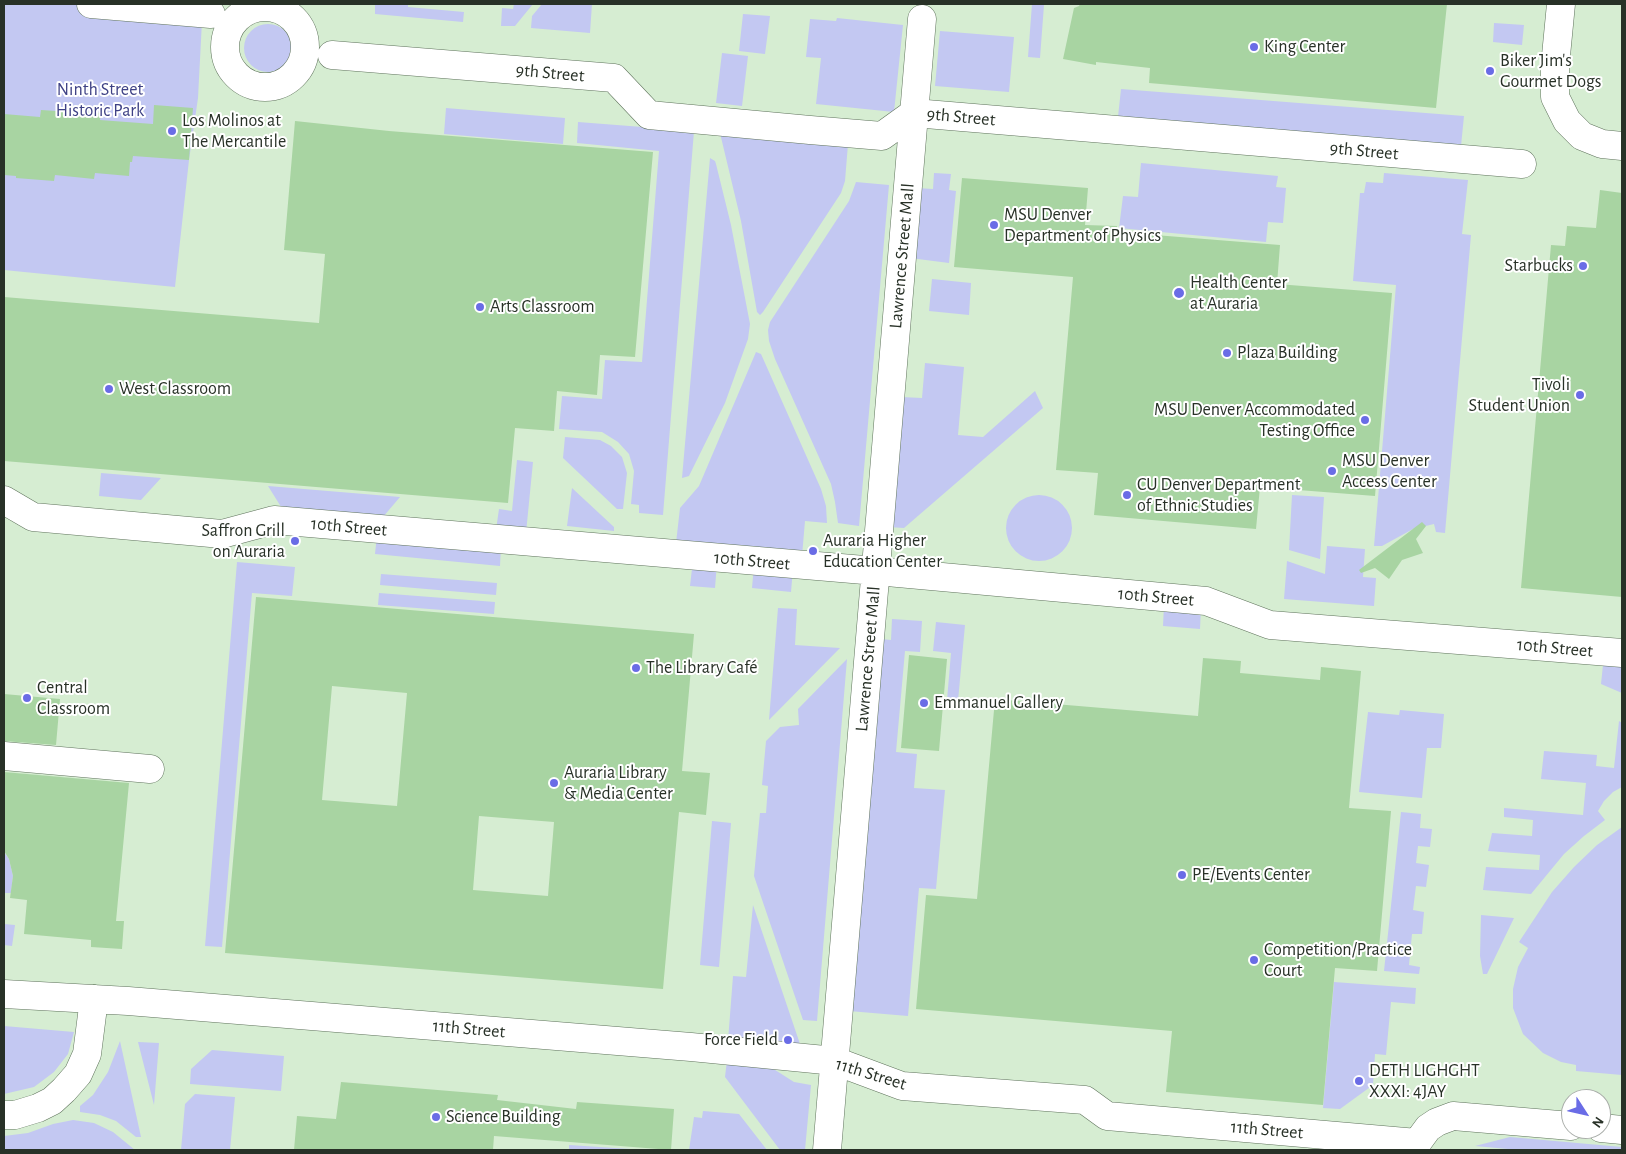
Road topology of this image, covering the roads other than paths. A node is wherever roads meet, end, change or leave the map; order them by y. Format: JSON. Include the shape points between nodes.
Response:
{"nodes":[{"id":1,"x":90,"y":4,"type":"edge"},
{"id":2,"x":1561,"y":4,"type":"edge"},
{"id":3,"x":281,"y":7,"type":"edge"},
{"id":4,"x":243,"y":9,"type":"edge"},
{"id":5,"x":211,"y":14,"type":"dead end"},
{"id":6,"x":922,"y":19,"type":"dead end"},
{"id":7,"x":332,"y":56,"type":"dead end"},
{"id":8,"x":914,"y":113,"type":"junction"},
{"id":9,"x":1622,"y":146,"type":"edge"},
{"id":10,"x":1522,"y":164,"type":"dead end"},
{"id":11,"x":4,"y":500,"type":"edge"},
{"id":12,"x":876,"y":571,"type":"junction"},
{"id":13,"x":1622,"y":653,"type":"edge"},
{"id":14,"x":4,"y":756,"type":"edge"},
{"id":15,"x":150,"y":769,"type":"dead end"},
{"id":16,"x":4,"y":994,"type":"edge"},
{"id":17,"x":94,"y":999,"type":"junction"},
{"id":18,"x":835,"y":1061,"type":"junction"},
{"id":19,"x":4,"y":1115,"type":"edge"},
{"id":20,"x":1561,"y":1125,"type":"edge"},
{"id":21,"x":1416,"y":1147,"type":"edge"},
{"id":22,"x":827,"y":1150,"type":"edge"}],
"edges":[{"from":1,"to":5,"type":"street"},
{"from":2,"to":9,"type":"street","via":[[1555,97],[1571,127],[1582,136],[1602,144]]},
{"from":3,"to":4,"type":"street"},
{"from":3,"to":4,"type":"street","via":[[301,30],[304,53],[293,76],[282,84],[268,87],[243,81],[227,59],[227,34]]},
{"from":6,"to":8,"type":"street","name":"Lawrence Street Mall"},
{"from":7,"to":8,"type":"street","name":"9th Street","via":[[614,78],[649,115],[882,136]]},
{"from":8,"to":10,"type":"street","name":"9th Street"},
{"from":8,"to":12,"type":"street","name":"Lawrence Street Mall"},
{"from":11,"to":12,"type":"street","name":"10th Street","via":[[33,517],[222,534],[274,520]]},
{"from":12,"to":13,"type":"street","name":"10th Street","via":[[1206,602],[1270,625]]},
{"from":12,"to":18,"type":"street","name":"Lawrence Street Mall"},
{"from":14,"to":15,"type":"street"},
{"from":16,"to":17,"type":"street","name":"11th Street"},
{"from":17,"to":18,"type":"street","name":"11th Street"},
{"from":17,"to":19,"type":"street","via":[[87,1054],[78,1074],[64,1090],[38,1108]]},
{"from":18,"to":21,"type":"street","name":"11th Street","via":[[902,1086],[1085,1100],[1107,1116]]},
{"from":18,"to":22,"type":"street","name":"Lawrence Street Mall"},
{"from":20,"to":21,"type":"street","name":"11th Street","via":[[1453,1116],[1432,1124]]}]}
